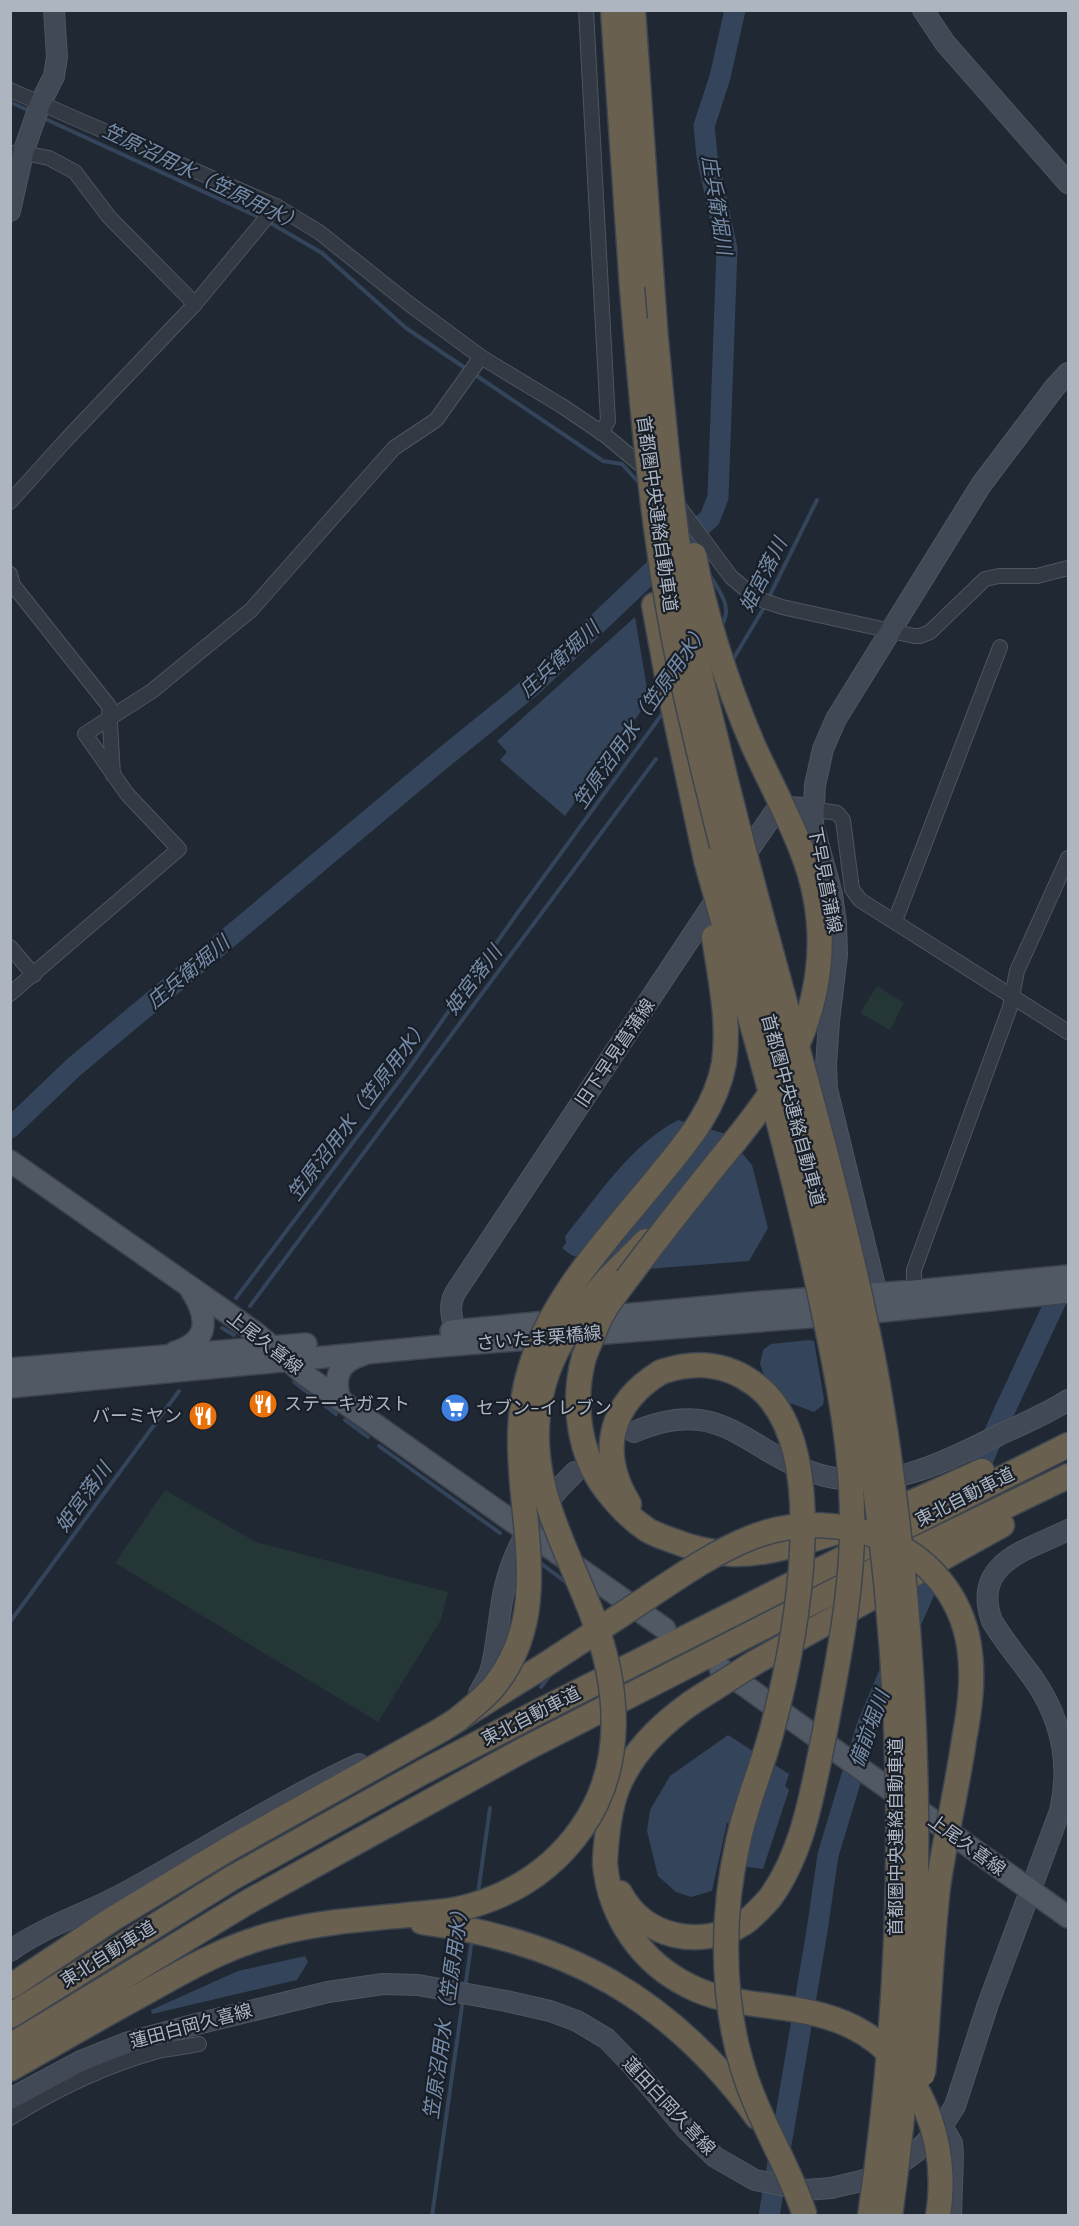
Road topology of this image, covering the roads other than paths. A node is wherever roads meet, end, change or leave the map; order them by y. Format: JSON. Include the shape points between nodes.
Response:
{"nodes":[{"id":1,"x":54,"y":10,"type":"edge"},
{"id":2,"x":586,"y":10,"type":"edge"},
{"id":3,"x":613,"y":10,"type":"edge"},
{"id":4,"x":633,"y":10,"type":"edge"},
{"id":5,"x":923,"y":10,"type":"edge"},
{"id":6,"x":10,"y":90,"type":"edge"},
{"id":7,"x":40,"y":104,"type":"junction"},
{"id":8,"x":17,"y":153,"type":"edge"},
{"id":9,"x":1068,"y":183,"type":"edge"},
{"id":10,"x":276,"y":206,"type":"junction"},
{"id":11,"x":10,"y":211,"type":"edge"},
{"id":12,"x":632,"y":288,"type":"junction"},
{"id":13,"x":195,"y":304,"type":"junction"},
{"id":14,"x":655,"y":328,"type":"junction"},
{"id":15,"x":481,"y":357,"type":"junction"},
{"id":16,"x":1068,"y":373,"type":"edge"},
{"id":17,"x":601,"y":433,"type":"junction"},
{"id":18,"x":10,"y":502,"type":"edge"},
{"id":19,"x":1068,"y":568,"type":"edge"},
{"id":20,"x":10,"y":574,"type":"edge"},
{"id":21,"x":890,"y":631,"type":"junction"},
{"id":22,"x":1000,"y":646,"type":"dead end"},
{"id":23,"x":110,"y":717,"type":"junction"},
{"id":24,"x":113,"y":776,"type":"junction"},
{"id":25,"x":813,"y":808,"type":"junction"},
{"id":26,"x":1068,"y":858,"type":"edge"},
{"id":27,"x":706,"y":860,"type":"junction"},
{"id":28,"x":895,"y":921,"type":"junction"},
{"id":29,"x":10,"y":947,"type":"edge"},
{"id":30,"x":34,"y":975,"type":"junction"},
{"id":31,"x":10,"y":994,"type":"edge"},
{"id":32,"x":1012,"y":996,"type":"junction"},
{"id":33,"x":1068,"y":1032,"type":"edge"},
{"id":34,"x":10,"y":1161,"type":"edge"},
{"id":35,"x":686,"y":1201,"type":"junction"},
{"id":36,"x":1068,"y":1276,"type":"edge"},
{"id":37,"x":189,"y":1287,"type":"junction"},
{"id":38,"x":1035,"y":1287,"type":"junction"},
{"id":39,"x":914,"y":1291,"type":"junction"},
{"id":40,"x":1068,"y":1292,"type":"edge"},
{"id":41,"x":875,"y":1303,"type":"junction"},
{"id":42,"x":454,"y":1331,"type":"junction"},
{"id":43,"x":279,"y":1353,"type":"junction"},
{"id":44,"x":365,"y":1353,"type":"junction"},
{"id":45,"x":160,"y":1356,"type":"junction"},
{"id":46,"x":10,"y":1368,"type":"edge"},
{"id":47,"x":10,"y":1387,"type":"edge"},
{"id":48,"x":340,"y":1400,"type":"junction"},
{"id":49,"x":1068,"y":1400,"type":"edge"},
{"id":50,"x":1068,"y":1431,"type":"edge"},
{"id":51,"x":634,"y":1432,"type":"dead end"},
{"id":52,"x":1068,"y":1445,"type":"edge"},
{"id":53,"x":1034,"y":1454,"type":"junction"},
{"id":54,"x":575,"y":1472,"type":"dead end"},
{"id":55,"x":1068,"y":1476,"type":"edge"},
{"id":56,"x":1068,"y":1486,"type":"edge"},
{"id":57,"x":1009,"y":1514,"type":"junction"},
{"id":58,"x":1068,"y":1530,"type":"edge"},
{"id":59,"x":525,"y":1532,"type":"junction"},
{"id":60,"x":662,"y":1537,"type":"junction"},
{"id":61,"x":665,"y":1629,"type":"dead end"},
{"id":62,"x":720,"y":1668,"type":"dead end"},
{"id":63,"x":458,"y":1719,"type":"junction"},
{"id":64,"x":606,"y":1848,"type":"junction"},
{"id":65,"x":1030,"y":1890,"type":"junction"},
{"id":66,"x":1068,"y":1917,"type":"edge"},
{"id":67,"x":453,"y":1918,"type":"junction"},
{"id":68,"x":10,"y":1951,"type":"edge"},
{"id":69,"x":10,"y":1987,"type":"edge"},
{"id":70,"x":10,"y":2016,"type":"edge"},
{"id":71,"x":200,"y":2044,"type":"dead end"},
{"id":72,"x":10,"y":2046,"type":"edge"},
{"id":73,"x":10,"y":2069,"type":"edge"},
{"id":74,"x":10,"y":2099,"type":"edge"},
{"id":75,"x":10,"y":2118,"type":"edge"},
{"id":76,"x":942,"y":2126,"type":"junction"},
{"id":77,"x":769,"y":2133,"type":"junction"},
{"id":78,"x":805,"y":2216,"type":"edge"},
{"id":79,"x":870,"y":2216,"type":"edge"},
{"id":80,"x":890,"y":2216,"type":"edge"},
{"id":81,"x":906,"y":2216,"type":"edge"},
{"id":82,"x":938,"y":2216,"type":"edge"},
{"id":83,"x":951,"y":2216,"type":"edge"}],
"edges":[{"from":1,"to":7,"type":"main road","via":[[57,57],[54,76]]},
{"from":2,"to":17,"type":"street","via":[[608,421]]},
{"from":3,"to":12,"type":"highway","name":"首都圏中央連絡自動車道"},
{"from":4,"to":14,"type":"highway","name":"首都圏中央連絡自動車道"},
{"from":5,"to":9,"type":"main road","via":[[945,43]]},
{"from":6,"to":7,"type":"street"},
{"from":7,"to":8,"type":"main road"},
{"from":7,"to":10,"type":"street"},
{"from":8,"to":11,"type":"main road"},
{"from":8,"to":13,"type":"street","via":[[49,158],[75,172],[109,217]]},
{"from":10,"to":13,"type":"street"},
{"from":10,"to":15,"type":"street","via":[[319,232]]},
{"from":12,"to":27,"type":"highway","bridge":true,"via":[[626,324],[629,389],[651,582]]},
{"from":12,"to":79,"type":"highway","name":"首都圏中央連絡自動車道","bridge":true,"via":[[652,499],[680,672],[831,1255],[871,1454],[892,1654],[899,1850],[890,2042]]},
{"from":13,"to":18,"type":"street"},
{"from":14,"to":35,"type":"highway","bridge":true,"via":[[708,615],[733,696],[802,851],[820,928],[816,989],[797,1047],[762,1106]]},
{"from":14,"to":80,"type":"highway","name":"首都圏中央連絡自動車道","bridge":true,"via":[[669,478],[696,655],[740,838],[829,1163],[873,1356],[888,1447],[910,1647],[918,1844],[909,2045]]},
{"from":15,"to":17,"type":"street"},
{"from":15,"to":23,"type":"street","via":[[436,420],[394,448],[251,610],[152,691]]},
{"from":16,"to":21,"type":"main road","name":"下早見菖蒲線","via":[[981,485]]},
{"from":17,"to":21,"type":"street","via":[[668,491],[731,577],[756,598]]},
{"from":19,"to":21,"type":"street","via":[[1037,576],[985,579],[925,635]]},
{"from":20,"to":23,"type":"street","via":[[13,585],[109,706]]},
{"from":21,"to":25,"type":"main road","name":"下早見菖蒲線","via":[[829,734]]},
{"from":22,"to":28,"type":"street"},
{"from":23,"to":24,"type":"street"},
{"from":23,"to":24,"type":"street","via":[[85,734]]},
{"from":24,"to":30,"type":"street","via":[[179,849]]},
{"from":25,"to":28,"type":"street","via":[[840,816],[845,825],[853,893]]},
{"from":25,"to":41,"type":"main road","name":"下早見菖蒲線","via":[[816,839],[832,894],[837,938],[827,1089]]},
{"from":25,"to":42,"type":"main road","name":"旧下早見菖蒲線","via":[[780,809],[770,819],[454,1293],[450,1306]]},
{"from":26,"to":32,"type":"street","via":[[1017,971]]},
{"from":27,"to":63,"type":"highway","bridge":true,"via":[[705,880],[725,1030],[724,1063],[718,1084],[702,1119],[586,1266],[556,1309],[538,1346],[525,1389],[520,1437],[529,1547],[526,1617],[504,1671]]},
{"from":27,"to":64,"type":"highway","bridge":true,"via":[[789,1162],[840,1399],[853,1515],[848,1591],[822,1742],[796,1849],[789,1868],[758,1912],[744,1923],[703,1938],[666,1934],[634,1913],[622,1897]]},
{"from":28,"to":32,"type":"street"},
{"from":29,"to":30,"type":"street"},
{"from":30,"to":31,"type":"street"},
{"from":32,"to":33,"type":"street"},
{"from":32,"to":39,"type":"street","via":[[914,1270]]},
{"from":34,"to":37,"type":"main road","name":"上尾久喜線"},
{"from":35,"to":60,"type":"highway","bridge":true,"via":[[608,1304],[584,1357],[580,1378],[578,1407],[592,1467],[625,1513],[647,1531]]},
{"from":35,"to":67,"type":"highway","bridge":true,"via":[[608,1279],[570,1325],[551,1361],[540,1402],[537,1445],[545,1490],[600,1639],[612,1687],[615,1735],[606,1779],[587,1821],[558,1857],[511,1890]]},
{"from":36,"to":38,"type":"main road","name":"さいたま栗橋線"},
{"from":37,"to":43,"type":"main road","name":"上尾久喜線"},
{"from":37,"to":45,"type":"main road","via":[[202,1310],[201,1332],[193,1344]]},
{"from":38,"to":39,"type":"main road","name":"さいたま栗橋線"},
{"from":38,"to":40,"type":"main road","name":"さいたま栗橋線"},
{"from":38,"to":41,"type":"main road","name":"さいたま栗橋線"},
{"from":39,"to":41,"type":"main road","name":"さいたま栗橋線"},
{"from":41,"to":42,"type":"main road","name":"さいたま栗橋線","via":[[761,1302]]},
{"from":41,"to":44,"type":"main road","name":"さいたま栗橋線"},
{"from":42,"to":43,"type":"main road","name":"さいたま栗橋線"},
{"from":43,"to":44,"type":"main road","name":"さいたま栗橋線"},
{"from":43,"to":45,"type":"main road","name":"さいたま栗橋線"},
{"from":43,"to":47,"type":"main road","name":"さいたま栗橋線","via":[[147,1376]]},
{"from":43,"to":48,"type":"main road","name":"上尾久喜線"},
{"from":44,"to":48,"type":"main road","via":[[343,1364],[338,1372],[336,1389]]},
{"from":45,"to":46,"type":"main road","name":"さいたま栗橋線"},
{"from":48,"to":59,"type":"main road","name":"上尾久喜線"},
{"from":49,"to":51,"type":"main road","via":[[934,1466],[887,1480],[863,1482],[806,1470],[710,1421],[664,1421]]},
{"from":50,"to":53,"type":"highway"},
{"from":52,"to":53,"type":"highway","name":"東北自動車道"},
{"from":53,"to":60,"type":"highway","via":[[870,1521],[776,1550],[734,1554],[704,1551]]},
{"from":53,"to":70,"type":"highway","name":"東北自動車道","via":[[903,1527],[423,1772],[232,1878]]},
{"from":54,"to":59,"type":"main road","via":[[541,1508]]},
{"from":55,"to":57,"type":"highway","name":"東北自動車道"},
{"from":56,"to":57,"type":"highway"},
{"from":57,"to":64,"type":"highway","bridge":true,"via":[[875,1596],[754,1663],[671,1718],[627,1769],[612,1802]]},
{"from":57,"to":72,"type":"highway","name":"東北自動車道","bridge":true,"via":[[889,1563],[525,1749],[237,1909]]},
{"from":58,"to":65,"type":"main road","name":"蓮田白岡久喜線","via":[[1010,1557],[994,1573],[988,1592],[992,1621],[1045,1697],[1064,1753],[1060,1811]]},
{"from":59,"to":61,"type":"main road","name":"上尾久喜線"},
{"from":59,"to":68,"type":"main road","via":[[505,1589],[489,1675],[476,1696],[455,1717],[323,1782],[127,1892]]},
{"from":60,"to":77,"type":"highway","bridge":true,"via":[[632,1509],[615,1474],[612,1435],[624,1403],[661,1372],[694,1364],[712,1365],[744,1376],[772,1401],[790,1433],[803,1501],[791,1645],[771,1732],[738,1839],[726,1924],[726,1966],[735,2032],[748,2082]]},
{"from":62,"to":65,"type":"main road","name":"上尾久喜線"},
{"from":63,"to":69,"type":"highway","via":[[230,1848]]},
{"from":63,"to":81,"type":"highway","bridge":true,"via":[[701,1562],[772,1530],[812,1524],[866,1531],[889,1540],[934,1575],[946,1589],[964,1625],[972,1683],[938,1887],[924,2067]]},
{"from":64,"to":82,"type":"highway","bridge":true,"via":[[613,1898],[631,1936],[659,1968],[690,1987],[719,1998],[830,2017],[876,2041],[896,2059],[933,2126],[940,2177]]},
{"from":65,"to":66,"type":"main road","name":"上尾久喜線"},
{"from":65,"to":76,"type":"main road","name":"蓮田白岡久喜線","via":[[955,2106]]},
{"from":67,"to":73,"type":"highway","via":[[405,1916],[328,1921],[245,1942],[216,1954]]},
{"from":67,"to":77,"type":"highway","bridge":true,"via":[[546,1950],[643,2001],[704,2052]]},
{"from":71,"to":75,"type":"street","via":[[159,2051],[112,2068]]},
{"from":74,"to":76,"type":"main road","name":"蓮田白岡久喜線","via":[[81,2061],[126,2043],[328,1992],[383,1984],[418,1985],[506,2001],[577,2021],[607,2039],[715,2157],[755,2180],[801,2190],[861,2181],[891,2170]]},
{"from":76,"to":83,"type":"main road","via":[[952,2143]]},
{"from":77,"to":78,"type":"highway","bridge":true}]}
